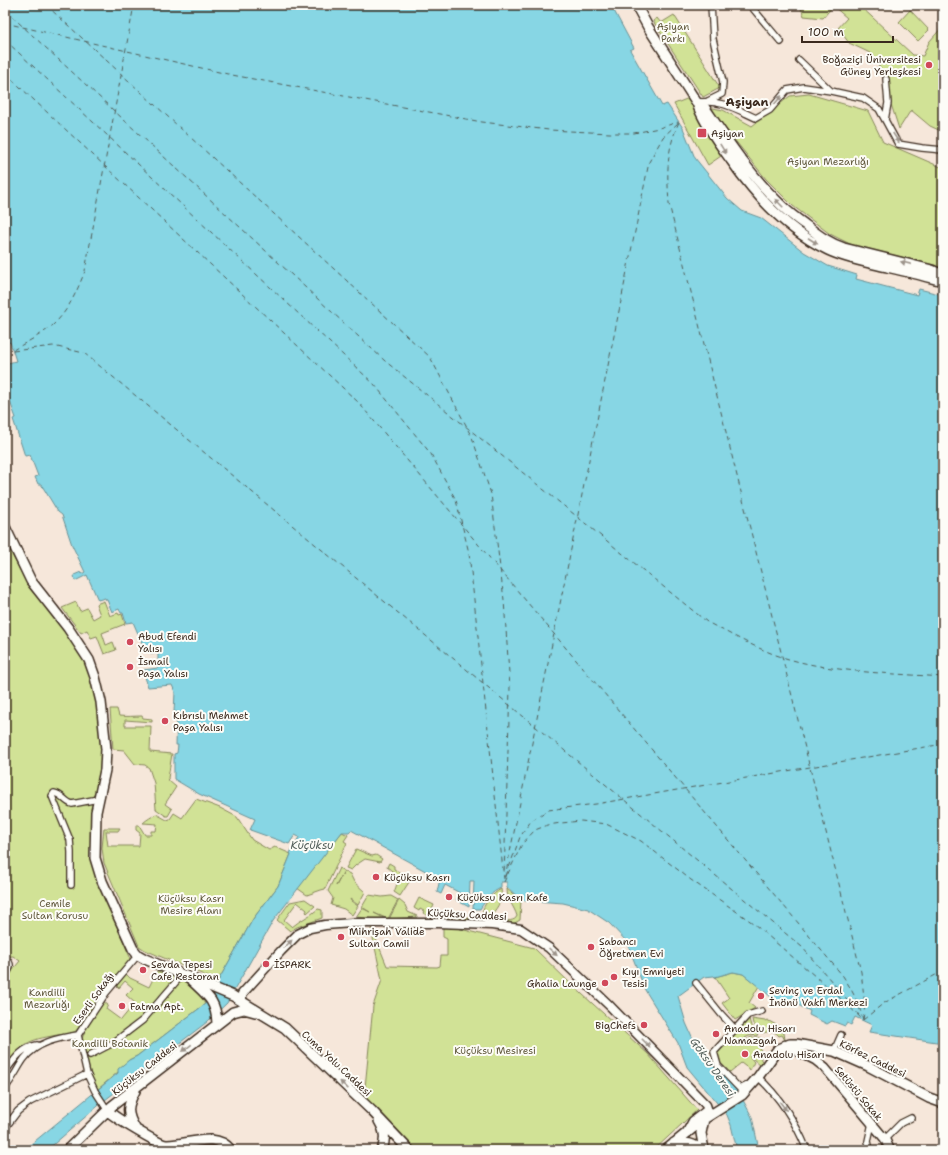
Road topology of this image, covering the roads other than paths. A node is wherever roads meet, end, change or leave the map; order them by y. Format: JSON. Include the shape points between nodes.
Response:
{"nodes":[{"id":1,"x":636,"y":5,"type":"edge"},
{"id":2,"x":711,"y":5,"type":"edge"},
{"id":3,"x":750,"y":5,"type":"edge"},
{"id":4,"x":781,"y":42,"type":"dead end"},
{"id":5,"x":799,"y":60,"type":"dead end"},
{"id":6,"x":886,"y":79,"type":"dead end"},
{"id":7,"x":831,"y":90,"type":"junction"},
{"id":8,"x":707,"y":101,"type":"junction"},
{"id":9,"x":697,"y":103,"type":"junction"},
{"id":10,"x":885,"y":120,"type":"junction"},
{"id":11,"x":943,"y":150,"type":"edge"},
{"id":12,"x":943,"y":275,"type":"edge"},
{"id":13,"x":943,"y":281,"type":"edge"},
{"id":14,"x":5,"y":527,"type":"edge"},
{"id":15,"x":98,"y":799,"type":"junction"},
{"id":16,"x":71,"y":885,"type":"dead end"},
{"id":17,"x":138,"y":955,"type":"junction"},
{"id":18,"x":5,"y":960,"type":"edge"},
{"id":19,"x":5,"y":975,"type":"edge"},
{"id":20,"x":184,"y":976,"type":"junction"},
{"id":21,"x":696,"y":983,"type":"dead end"},
{"id":22,"x":208,"y":990,"type":"junction"},
{"id":23,"x":239,"y":997,"type":"junction"},
{"id":24,"x":762,"y":1011,"type":"dead end"},
{"id":25,"x":275,"y":1021,"type":"junction"},
{"id":26,"x":217,"y":1023,"type":"junction"},
{"id":27,"x":5,"y":1027,"type":"edge"},
{"id":28,"x":735,"y":1029,"type":"junction"},
{"id":29,"x":5,"y":1033,"type":"edge"},
{"id":30,"x":78,"y":1035,"type":"junction"},
{"id":31,"x":841,"y":1035,"type":"dead end"},
{"id":32,"x":42,"y":1045,"type":"junction"},
{"id":33,"x":785,"y":1045,"type":"junction"},
{"id":34,"x":834,"y":1051,"type":"junction"},
{"id":35,"x":90,"y":1055,"type":"dead end"},
{"id":36,"x":5,"y":1072,"type":"edge"},
{"id":37,"x":87,"y":1074,"type":"junction"},
{"id":38,"x":758,"y":1077,"type":"junction"},
{"id":39,"x":752,"y":1084,"type":"junction"},
{"id":40,"x":138,"y":1086,"type":"junction"},
{"id":41,"x":5,"y":1088,"type":"edge"},
{"id":42,"x":943,"y":1103,"type":"edge"},
{"id":43,"x":108,"y":1110,"type":"junction"},
{"id":44,"x":372,"y":1112,"type":"junction"},
{"id":45,"x":911,"y":1118,"type":"dead end"},
{"id":46,"x":704,"y":1119,"type":"junction"},
{"id":47,"x":872,"y":1123,"type":"junction"},
{"id":48,"x":5,"y":1128,"type":"edge"},
{"id":49,"x":135,"y":1128,"type":"junction"},
{"id":50,"x":686,"y":1134,"type":"junction"},
{"id":51,"x":885,"y":1139,"type":"junction"},
{"id":52,"x":943,"y":1141,"type":"edge"},
{"id":53,"x":674,"y":1143,"type":"junction"},
{"id":54,"x":159,"y":1146,"type":"edge"},
{"id":55,"x":67,"y":1150,"type":"edge"},
{"id":56,"x":231,"y":1150,"type":"edge"},
{"id":57,"x":382,"y":1150,"type":"edge"},
{"id":58,"x":409,"y":1150,"type":"edge"},
{"id":59,"x":666,"y":1150,"type":"edge"},
{"id":60,"x":700,"y":1150,"type":"edge"},
{"id":61,"x":704,"y":1150,"type":"edge"},
{"id":62,"x":807,"y":1150,"type":"edge"},
{"id":63,"x":870,"y":1150,"type":"edge"},
{"id":64,"x":890,"y":1150,"type":"edge"},
{"id":65,"x":940,"y":1150,"type":"edge"}],
"edges":[{"from":1,"to":9,"type":"main road"},
{"from":2,"to":8,"type":"street","via":[[713,40],[723,82],[722,94]]},
{"from":3,"to":4,"type":"street"},
{"from":5,"to":7,"type":"street"},
{"from":6,"to":10,"type":"street","via":[[888,103]]},
{"from":8,"to":7,"type":"street","one_way":true,"via":[[725,104],[756,118],[770,110],[787,90]]},
{"from":7,"to":10,"type":"street","via":[[863,98],[879,110]]},
{"from":8,"to":9,"type":"street"},
{"from":12,"to":9,"type":"main road","one_way":true,"via":[[839,246],[818,235],[766,190],[737,155],[705,108]]},
{"from":9,"to":13,"type":"main road","one_way":true,"via":[[702,116],[743,178],[761,199],[815,243],[844,256]]},
{"from":10,"to":11,"type":"street","one_way":true,"via":[[898,144]]},
{"from":14,"to":15,"type":"main road","via":[[30,581],[68,628],[86,654],[93,671],[101,702],[106,749],[106,764]]},
{"from":15,"to":16,"type":"street","via":[[72,804],[58,794],[54,793],[52,796],[70,840]]},
{"from":15,"to":17,"type":"main road","via":[[94,852],[96,865],[130,943]]},
{"from":17,"to":20,"type":"main road"},
{"from":17,"to":30,"type":"street","name":"Eserli Sokağı","via":[[108,990]]},
{"from":18,"to":19,"type":"street","via":[[10,966]]},
{"from":20,"to":22,"type":"main road"},
{"from":20,"to":35,"type":"street","via":[[143,1020],[113,1043]]},
{"from":21,"to":28,"type":"street"},
{"from":22,"to":23,"type":"main road","name":"Cuma Yolu Caddesi"},
{"from":22,"to":26,"type":"main road","via":[[215,1005]]},
{"from":23,"to":25,"type":"main road","name":"Cuma Yolu Caddesi"},
{"from":23,"to":50,"type":"street","name":"Küçüksu Caddesi","one_way":true,"via":[[298,934],[310,928],[352,923],[438,923],[521,929],[549,948],[610,1006],[706,1105],[706,1111],[693,1121]]},
{"from":24,"to":28,"type":"street","via":[[748,1015]]},
{"from":25,"to":26,"type":"main road","name":"Küçüksu Caddesi","via":[[256,1013],[239,1010]]},
{"from":44,"to":25,"type":"main road","name":"Cuma Yolu Caddesi","one_way":true},
{"from":26,"to":40,"type":"main road","name":"Küçüksu Caddesi","one_way":true},
{"from":27,"to":29,"type":"street"},
{"from":28,"to":39,"type":"street","via":[[714,1052],[718,1066],[740,1089]]},
{"from":30,"to":32,"type":"street","name":"Eserli Sokağı"},
{"from":30,"to":37,"type":"street"},
{"from":31,"to":34,"type":"street"},
{"from":32,"to":36,"type":"street","via":[[31,1046],[22,1052]]},
{"from":32,"to":41,"type":"street","name":"Eserli Sokağı","via":[[29,1053]]},
{"from":33,"to":34,"type":"main road","name":"Körfez Caddesi","via":[[796,1044]]},
{"from":33,"to":38,"type":"main road","via":[[778,1049]]},
{"from":33,"to":47,"type":"street","name":"Setüstü Sokak","via":[[825,1068]]},
{"from":34,"to":42,"type":"main road","name":"Körfez Caddesi"},
{"from":37,"to":43,"type":"street"},
{"from":37,"to":48,"type":"street","via":[[30,1102],[18,1111]]},
{"from":38,"to":39,"type":"main road"},
{"from":38,"to":62,"type":"street","one_way":true,"via":[[792,1119]]},
{"from":39,"to":46,"type":"main road","via":[[742,1095]]},
{"from":40,"to":43,"type":"main road","name":"Küçüksu Caddesi"},
{"from":40,"to":49,"type":"main road","via":[[129,1101],[128,1111]]},
{"from":43,"to":49,"type":"main road"},
{"from":43,"to":55,"type":"main road","via":[[107,1116],[99,1119]]},
{"from":44,"to":57,"type":"main road","via":[[382,1127],[385,1138]]},
{"from":44,"to":58,"type":"main road","name":"Cuma Yolu Caddesi"},
{"from":45,"to":51,"type":"street","via":[[901,1123]]},
{"from":46,"to":50,"type":"main road"},
{"from":46,"to":61,"type":"main road","via":[[701,1133]]},
{"from":47,"to":51,"type":"street","name":"Setüstü Sokak"},
{"from":47,"to":63,"type":"street","via":[[868,1141]]},
{"from":49,"to":54,"type":"main road"},
{"from":50,"to":53,"type":"main road"},
{"from":51,"to":64,"type":"street","name":"Setüstü Sokak"},
{"from":52,"to":65,"type":"street"},
{"from":53,"to":59,"type":"main road"},
{"from":53,"to":60,"type":"main road","via":[[687,1142]]},
{"from":54,"to":56,"type":"main road","via":[[215,1140],[227,1145]]}]}
